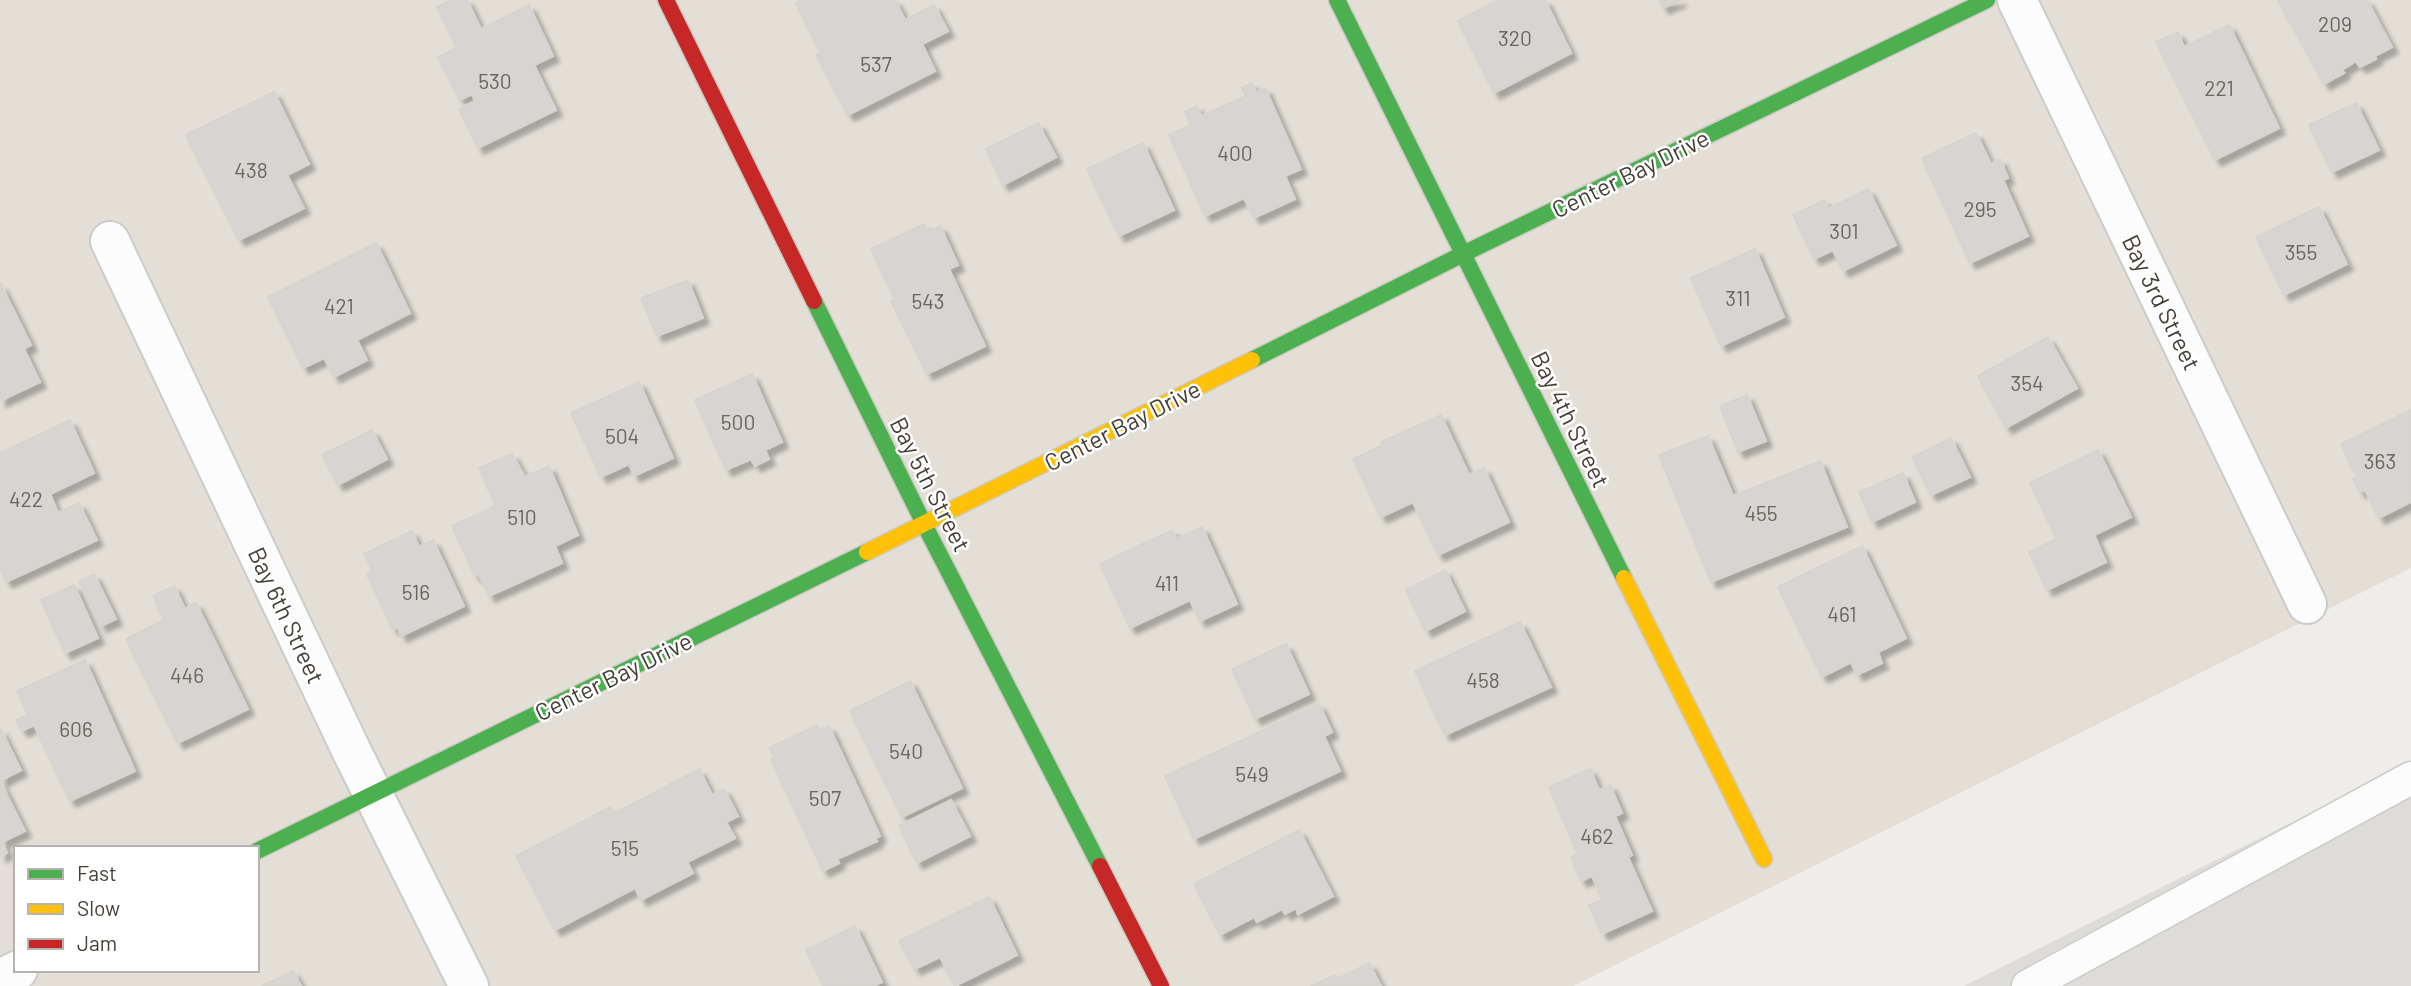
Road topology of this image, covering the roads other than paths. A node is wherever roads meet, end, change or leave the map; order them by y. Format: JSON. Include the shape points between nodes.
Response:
{"nodes":[{"id":1,"x":666,"y":0,"type":"edge"},
{"id":2,"x":1337,"y":0,"type":"edge"},
{"id":3,"x":1987,"y":0,"type":"edge"},
{"id":4,"x":2017,"y":0,"type":"edge"},
{"id":5,"x":110,"y":241,"type":"dead end"},
{"id":6,"x":1463,"y":254,"type":"junction"},
{"id":7,"x":924,"y":524,"type":"junction"},
{"id":8,"x":2307,"y":604,"type":"dead end"},
{"id":9,"x":2411,"y":778,"type":"edge"},
{"id":10,"x":373,"y":794,"type":"junction"},
{"id":11,"x":259,"y":850,"type":"edge"},
{"id":12,"x":1764,"y":859,"type":"dead end"},
{"id":13,"x":469,"y":986,"type":"edge"},
{"id":14,"x":1161,"y":986,"type":"edge"},
{"id":15,"x":2028,"y":986,"type":"edge"}],
"edges":[{"from":1,"to":7,"type":"street","name":"Bay 5th Street"},
{"from":2,"to":6,"type":"street","name":"Bay 4th Street"},
{"from":3,"to":6,"type":"street","name":"Center Bay Drive"},
{"from":4,"to":8,"type":"street","name":"Bay 3rd Street"},
{"from":5,"to":10,"type":"street","name":"Bay 6th Street"},
{"from":6,"to":7,"type":"street","name":"Center Bay Drive"},
{"from":6,"to":12,"type":"street","name":"Bay 4th Street"},
{"from":7,"to":10,"type":"street","name":"Center Bay Drive"},
{"from":7,"to":14,"type":"street","name":"Bay 5th Street"},
{"from":9,"to":15,"type":"lane"},
{"from":10,"to":11,"type":"street","name":"Center Bay Drive"},
{"from":10,"to":13,"type":"street","name":"Bay 6th Street"}]}
